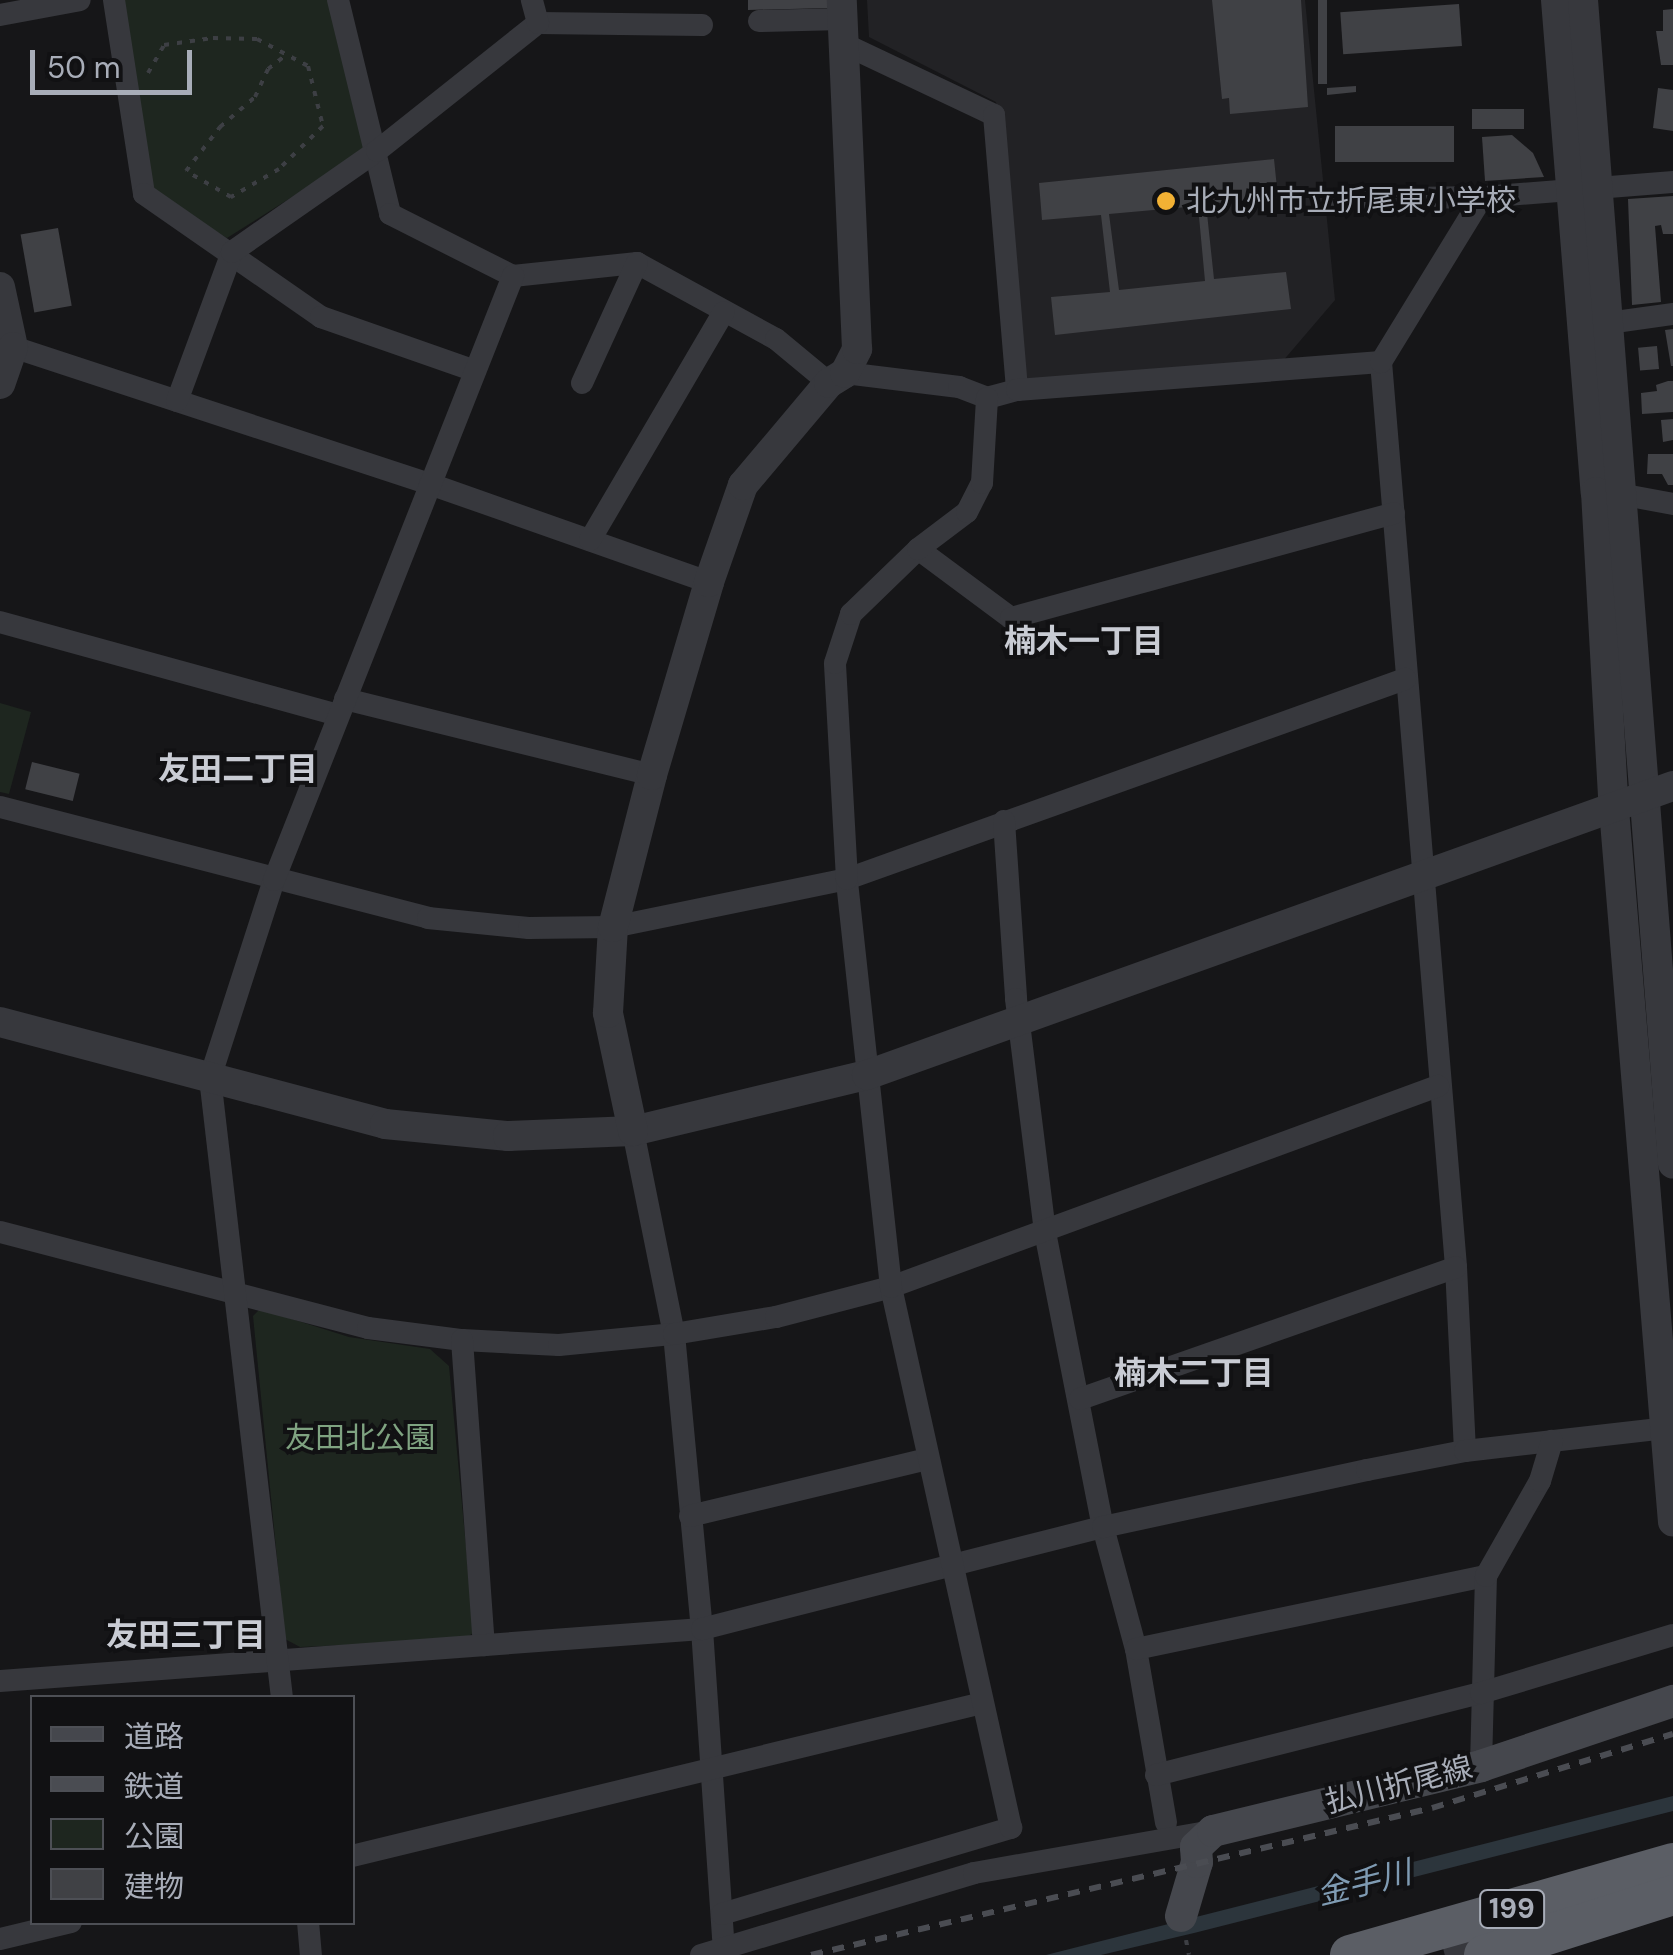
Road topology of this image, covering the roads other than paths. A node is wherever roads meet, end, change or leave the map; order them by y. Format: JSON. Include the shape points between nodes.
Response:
{"nodes":[{"id":1,"x":80,"y":0,"type":"edge"},
{"id":2,"x":114,"y":0,"type":"edge"},
{"id":3,"x":338,"y":0,"type":"edge"},
{"id":4,"x":1556,"y":0,"type":"edge"},
{"id":5,"x":1583,"y":0,"type":"edge"},
{"id":6,"x":48,"y":3,"type":"edge"},
{"id":7,"x":535,"y":12,"type":"edge"},
{"id":8,"x":0,"y":15,"type":"edge"},
{"id":9,"x":759,"y":21,"type":"dead end"},
{"id":10,"x":843,"y":21,"type":"edge"},
{"id":11,"x":702,"y":25,"type":"dead end"},
{"id":12,"x":377,"y":151,"type":"junction"},
{"id":13,"x":1673,"y":182,"type":"edge"},
{"id":14,"x":1584,"y":190,"type":"junction"},
{"id":15,"x":1482,"y":197,"type":"junction"},
{"id":16,"x":1333,"y":199,"type":"dead end"},
{"id":17,"x":232,"y":252,"type":"junction"},
{"id":18,"x":637,"y":263,"type":"junction"},
{"id":19,"x":514,"y":276,"type":"junction"},
{"id":20,"x":0,"y":287,"type":"edge"},
{"id":21,"x":724,"y":312,"type":"junction"},
{"id":22,"x":1673,"y":314,"type":"edge"},
{"id":23,"x":1608,"y":323,"type":"junction"},
{"id":24,"x":6,"y":347,"type":"edge"},
{"id":25,"x":1381,"y":362,"type":"junction"},
{"id":26,"x":475,"y":372,"type":"junction"},
{"id":27,"x":837,"y":378,"type":"junction"},
{"id":28,"x":0,"y":384,"type":"edge"},
{"id":29,"x":582,"y":384,"type":"dead end"},
{"id":30,"x":1016,"y":390,"type":"junction"},
{"id":31,"x":987,"y":398,"type":"junction"},
{"id":32,"x":176,"y":401,"type":"junction"},
{"id":33,"x":430,"y":484,"type":"junction"},
{"id":34,"x":1624,"y":495,"type":"junction"},
{"id":35,"x":1673,"y":504,"type":"edge"},
{"id":36,"x":1394,"y":513,"type":"junction"},
{"id":37,"x":590,"y":540,"type":"junction"},
{"id":38,"x":918,"y":549,"type":"junction"},
{"id":39,"x":709,"y":582,"type":"junction"},
{"id":40,"x":0,"y":622,"type":"edge"},
{"id":41,"x":1406,"y":679,"type":"junction"},
{"id":42,"x":342,"y":707,"type":"junction"},
{"id":43,"x":652,"y":775,"type":"junction"},
{"id":44,"x":1673,"y":786,"type":"edge"},
{"id":45,"x":1644,"y":799,"type":"junction"},
{"id":46,"x":0,"y":807,"type":"edge"},
{"id":47,"x":1614,"y":809,"type":"junction"},
{"id":48,"x":1004,"y":821,"type":"junction"},
{"id":49,"x":846,"y":879,"type":"junction"},
{"id":50,"x":1422,"y":879,"type":"junction"},
{"id":51,"x":274,"y":880,"type":"junction"},
{"id":52,"x":614,"y":927,"type":"junction"},
{"id":53,"x":1020,"y":1018,"type":"junction"},
{"id":54,"x":0,"y":1022,"type":"edge"},
{"id":55,"x":867,"y":1075,"type":"junction"},
{"id":56,"x":210,"y":1078,"type":"junction"},
{"id":57,"x":1438,"y":1086,"type":"junction"},
{"id":58,"x":632,"y":1130,"type":"junction"},
{"id":59,"x":1672,"y":1132,"type":"edge"},
{"id":60,"x":1673,"y":1164,"type":"edge"},
{"id":61,"x":0,"y":1232,"type":"edge"},
{"id":62,"x":1045,"y":1232,"type":"junction"},
{"id":63,"x":1456,"y":1267,"type":"junction"},
{"id":64,"x":891,"y":1286,"type":"junction"},
{"id":65,"x":236,"y":1295,"type":"junction"},
{"id":66,"x":674,"y":1334,"type":"junction"},
{"id":67,"x":462,"y":1340,"type":"junction"},
{"id":68,"x":1080,"y":1399,"type":"junction"},
{"id":69,"x":1666,"y":1428,"type":"junction"},
{"id":70,"x":1552,"y":1441,"type":"junction"},
{"id":71,"x":1464,"y":1450,"type":"junction"},
{"id":72,"x":926,"y":1459,"type":"junction"},
{"id":73,"x":690,"y":1516,"type":"junction"},
{"id":74,"x":1673,"y":1522,"type":"edge"},
{"id":75,"x":1103,"y":1527,"type":"junction"},
{"id":76,"x":952,"y":1568,"type":"junction"},
{"id":77,"x":1486,"y":1576,"type":"junction"},
{"id":78,"x":702,"y":1629,"type":"junction"},
{"id":79,"x":1673,"y":1634,"type":"edge"},
{"id":80,"x":484,"y":1645,"type":"junction"},
{"id":81,"x":1136,"y":1649,"type":"junction"},
{"id":82,"x":277,"y":1662,"type":"junction"},
{"id":83,"x":0,"y":1681,"type":"edge"},
{"id":84,"x":1480,"y":1693,"type":"junction"},
{"id":85,"x":282,"y":1695,"type":"edge"},
{"id":86,"x":1673,"y":1702,"type":"edge"},
{"id":87,"x":982,"y":1703,"type":"junction"},
{"id":88,"x":711,"y":1766,"type":"junction"},
{"id":89,"x":1482,"y":1766,"type":"junction"},
{"id":90,"x":1156,"y":1775,"type":"junction"},
{"id":91,"x":1166,"y":1822,"type":"dead end"},
{"id":92,"x":1213,"y":1830,"type":"junction"},
{"id":93,"x":355,"y":1855,"type":"edge"},
{"id":94,"x":1673,"y":1863,"type":"edge"},
{"id":95,"x":1673,"y":1895,"type":"edge"},
{"id":96,"x":722,"y":1914,"type":"junction"},
{"id":97,"x":1182,"y":1916,"type":"dead end"},
{"id":98,"x":59,"y":1925,"type":"edge"},
{"id":99,"x":308,"y":1925,"type":"edge"},
{"id":100,"x":0,"y":1940,"type":"edge"},
{"id":101,"x":1456,"y":1940,"type":"edge"},
{"id":102,"x":712,"y":1952,"type":"edge"},
{"id":103,"x":311,"y":1955,"type":"edge"},
{"id":104,"x":1350,"y":1955,"type":"edge"},
{"id":105,"x":1484,"y":1955,"type":"edge"}],
"edges":[{"from":1,"to":6,"type":"street"},
{"from":2,"to":17,"type":"street","via":[[144,194]]},
{"from":3,"to":12,"type":"street"},
{"from":4,"to":14,"type":"street"},
{"from":5,"to":14,"type":"street"},
{"from":6,"to":8,"type":"street"},
{"from":7,"to":11,"type":"street"},
{"from":7,"to":12,"type":"street"},
{"from":9,"to":10,"type":"street"},
{"from":10,"to":27,"type":"street","via":[[856,350]]},
{"from":10,"to":30,"type":"street","via":[[994,115]]},
{"from":12,"to":17,"type":"street"},
{"from":12,"to":19,"type":"street","via":[[390,214]]},
{"from":13,"to":14,"type":"street"},
{"from":14,"to":15,"type":"street"},
{"from":14,"to":23,"type":"street"},
{"from":14,"to":47,"type":"street"},
{"from":15,"to":16,"type":"street"},
{"from":15,"to":25,"type":"street"},
{"from":17,"to":26,"type":"street","via":[[321,316]]},
{"from":17,"to":32,"type":"street"},
{"from":18,"to":19,"type":"street"},
{"from":18,"to":21,"type":"street"},
{"from":18,"to":29,"type":"street"},
{"from":19,"to":26,"type":"street"},
{"from":20,"to":24,"type":"street"},
{"from":21,"to":27,"type":"street"},
{"from":21,"to":37,"type":"street"},
{"from":22,"to":23,"type":"street"},
{"from":23,"to":34,"type":"street"},
{"from":24,"to":28,"type":"street"},
{"from":24,"to":32,"type":"street"},
{"from":25,"to":30,"type":"street"},
{"from":25,"to":36,"type":"street"},
{"from":26,"to":33,"type":"street"},
{"from":27,"to":31,"type":"street","via":[[959,387]]},
{"from":27,"to":39,"type":"street","via":[[743,485]]},
{"from":30,"to":31,"type":"street"},
{"from":31,"to":38,"type":"street","via":[[982,484],[967,512]]},
{"from":32,"to":33,"type":"street"},
{"from":33,"to":37,"type":"street"},
{"from":33,"to":42,"type":"street"},
{"from":34,"to":35,"type":"street"},
{"from":34,"to":45,"type":"street"},
{"from":36,"to":38,"type":"street","via":[[1011,618]]},
{"from":36,"to":41,"type":"street"},
{"from":37,"to":39,"type":"street"},
{"from":38,"to":49,"type":"street","via":[[851,614],[836,664]]},
{"from":39,"to":43,"type":"street"},
{"from":40,"to":42,"type":"street"},
{"from":41,"to":48,"type":"street"},
{"from":41,"to":50,"type":"street"},
{"from":42,"to":43,"type":"street"},
{"from":42,"to":51,"type":"street"},
{"from":43,"to":52,"type":"street"},
{"from":44,"to":45,"type":"street"},
{"from":45,"to":47,"type":"street"},
{"from":45,"to":59,"type":"street"},
{"from":46,"to":51,"type":"street"},
{"from":47,"to":50,"type":"street"},
{"from":47,"to":69,"type":"street"},
{"from":48,"to":49,"type":"street"},
{"from":48,"to":53,"type":"street"},
{"from":49,"to":52,"type":"street"},
{"from":49,"to":55,"type":"street"},
{"from":50,"to":53,"type":"street"},
{"from":50,"to":57,"type":"street"},
{"from":51,"to":52,"type":"street","via":[[428,918],[528,928]]},
{"from":51,"to":56,"type":"street"},
{"from":52,"to":58,"type":"street","via":[[608,1013]]},
{"from":53,"to":55,"type":"street"},
{"from":53,"to":62,"type":"street"},
{"from":54,"to":56,"type":"street"},
{"from":55,"to":58,"type":"street"},
{"from":55,"to":64,"type":"street"},
{"from":56,"to":58,"type":"street","via":[[384,1124],[508,1136]]},
{"from":56,"to":65,"type":"street"},
{"from":57,"to":62,"type":"street"},
{"from":57,"to":63,"type":"street"},
{"from":58,"to":66,"type":"street"},
{"from":59,"to":60,"type":"street"},
{"from":61,"to":65,"type":"street"},
{"from":62,"to":64,"type":"street"},
{"from":62,"to":68,"type":"street"},
{"from":63,"to":68,"type":"street"},
{"from":63,"to":71,"type":"street"},
{"from":64,"to":66,"type":"street","via":[[776,1317]]},
{"from":64,"to":72,"type":"street"},
{"from":65,"to":67,"type":"street","via":[[368,1328]]},
{"from":65,"to":82,"type":"street"},
{"from":66,"to":67,"type":"street","via":[[560,1345]]},
{"from":66,"to":73,"type":"street"},
{"from":67,"to":80,"type":"street"},
{"from":68,"to":75,"type":"street"},
{"from":69,"to":70,"type":"street"},
{"from":69,"to":74,"type":"street"},
{"from":70,"to":71,"type":"street"},
{"from":70,"to":77,"type":"street","via":[[1540,1482]]},
{"from":71,"to":75,"type":"street"},
{"from":72,"to":73,"type":"street"},
{"from":72,"to":76,"type":"street"},
{"from":73,"to":78,"type":"street"},
{"from":75,"to":76,"type":"street"},
{"from":75,"to":81,"type":"street"},
{"from":76,"to":78,"type":"street"},
{"from":76,"to":87,"type":"street"},
{"from":77,"to":81,"type":"street"},
{"from":77,"to":84,"type":"street"},
{"from":78,"to":80,"type":"street"},
{"from":78,"to":88,"type":"street"},
{"from":79,"to":84,"type":"street"},
{"from":80,"to":82,"type":"street"},
{"from":81,"to":90,"type":"street"},
{"from":82,"to":83,"type":"street"},
{"from":82,"to":85,"type":"street"},
{"from":84,"to":89,"type":"street"},
{"from":84,"to":90,"type":"street"},
{"from":86,"to":89,"type":"main road","name":"払川折尾線"},
{"from":87,"to":88,"type":"street"},
{"from":87,"to":96,"type":"street","via":[[1011,1828]]},
{"from":88,"to":93,"type":"street"},
{"from":88,"to":96,"type":"street"},
{"from":89,"to":92,"type":"main road","name":"払川折尾線"},
{"from":90,"to":91,"type":"street"},
{"from":92,"to":97,"type":"main road","via":[[1196,1848]]},
{"from":92,"to":102,"type":"street","via":[[974,1873]]},
{"from":94,"to":101,"type":"highway","number":"199"},
{"from":95,"to":105,"type":"highway","number":"199"},
{"from":96,"to":102,"type":"street"},
{"from":98,"to":100,"type":"street"},
{"from":99,"to":103,"type":"street"},
{"from":101,"to":104,"type":"highway","number":"199"}]}
